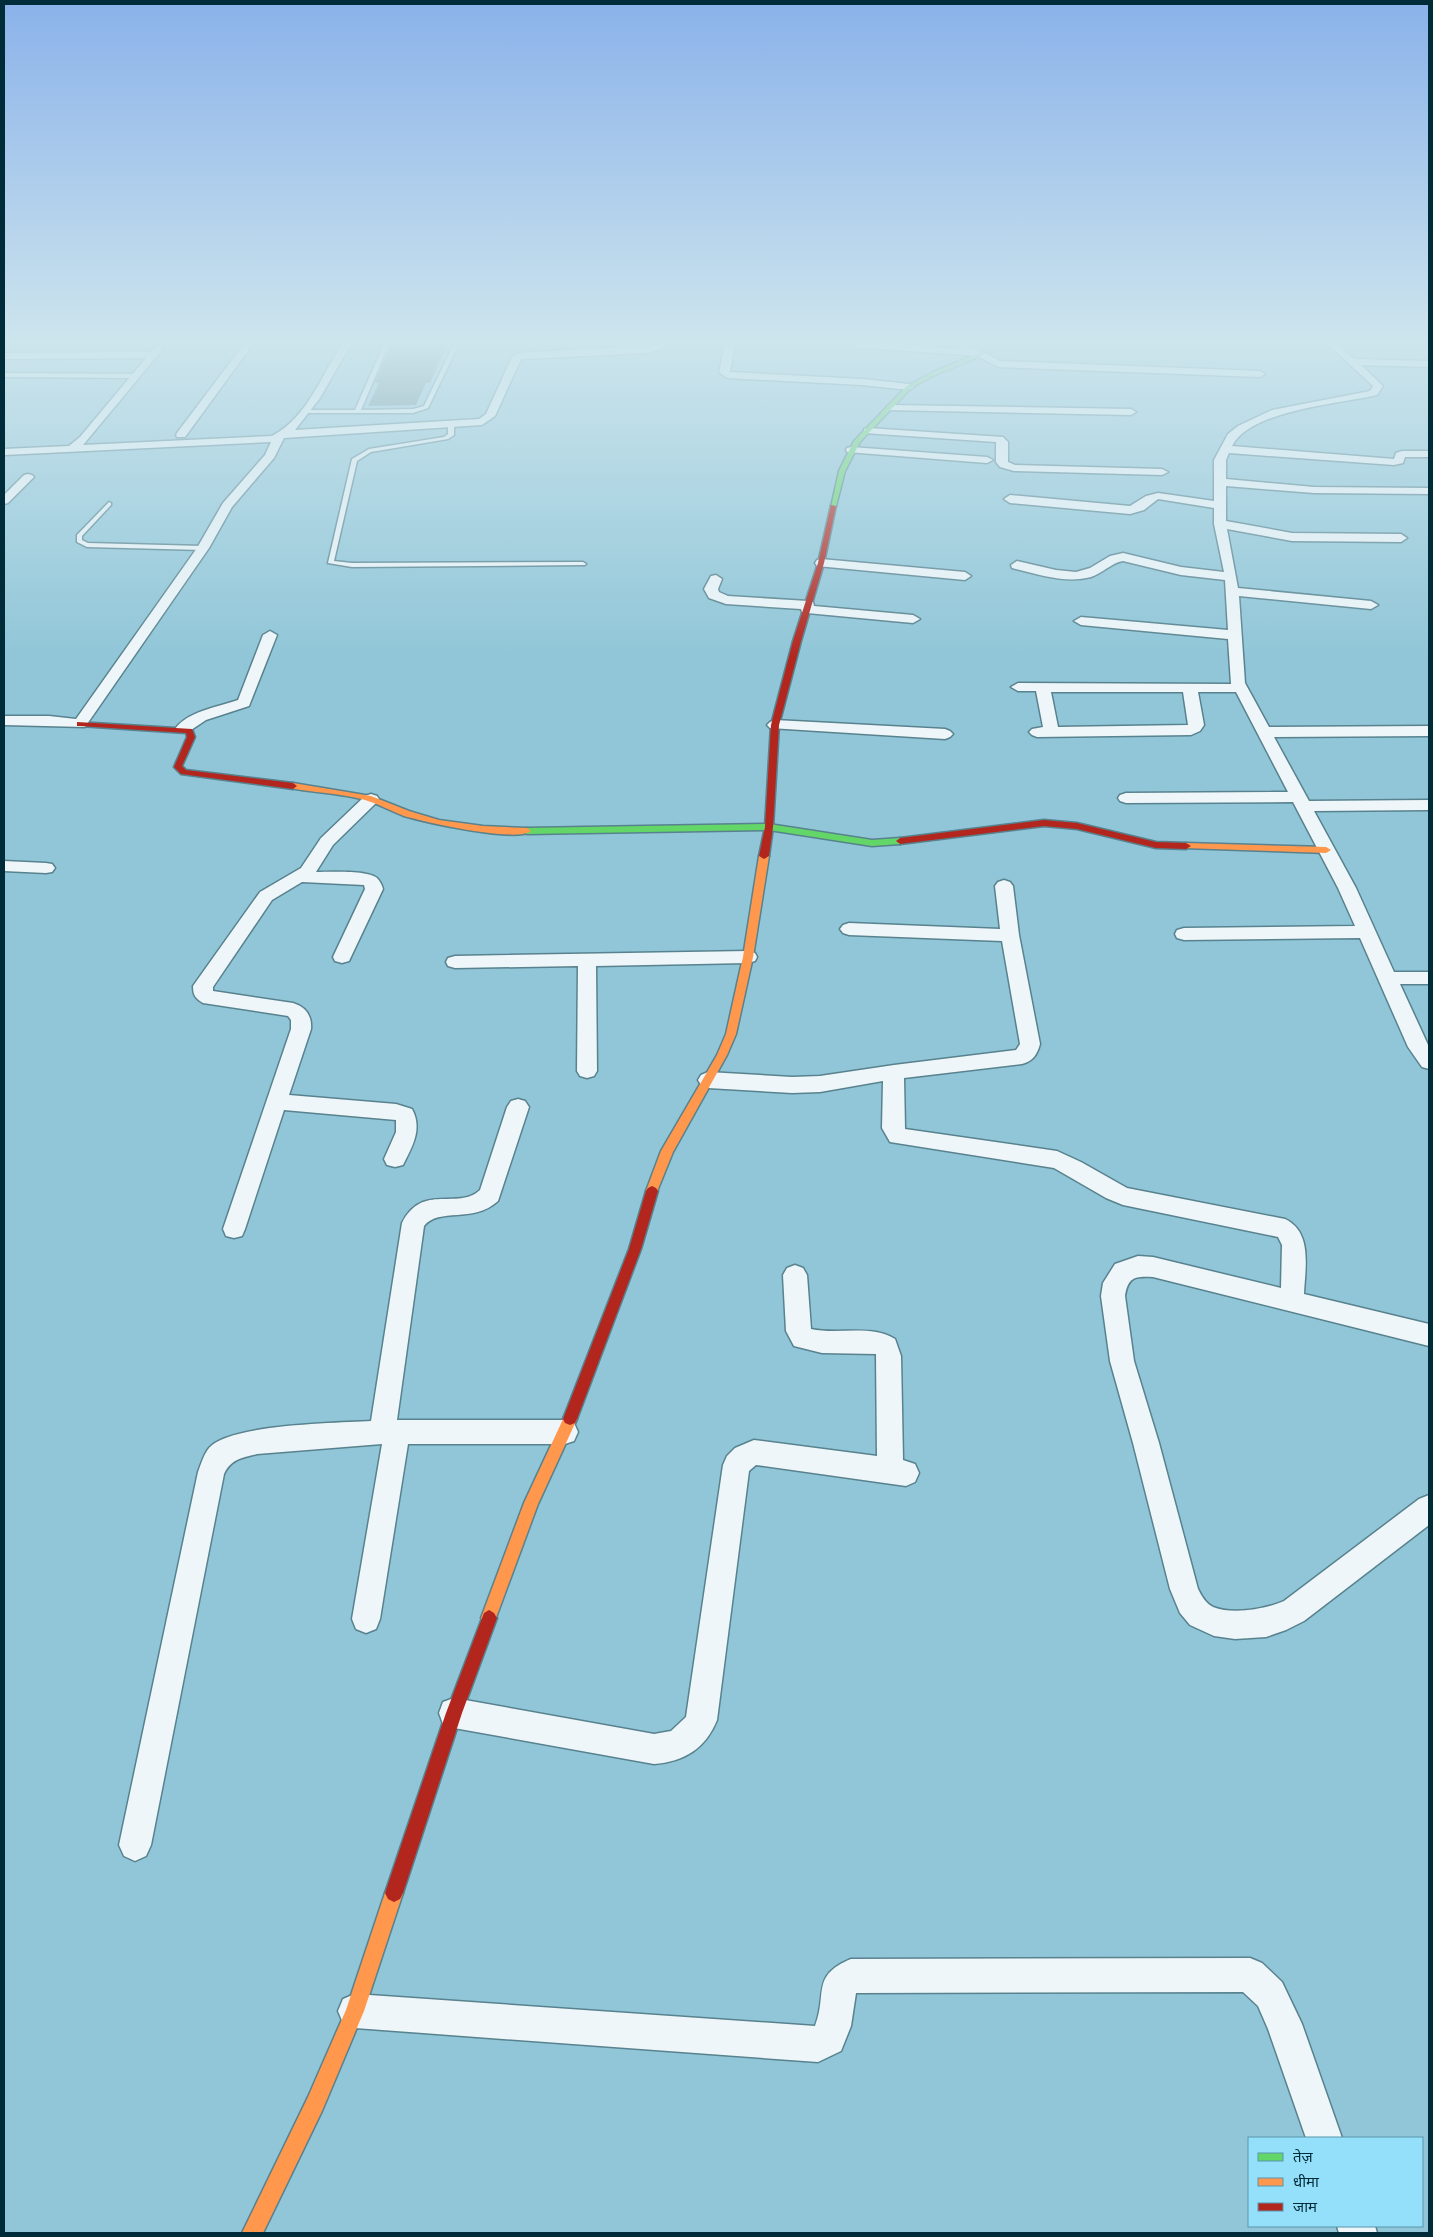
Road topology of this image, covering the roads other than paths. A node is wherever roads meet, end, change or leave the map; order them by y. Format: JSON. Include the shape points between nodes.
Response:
{"nodes":[{"id":1,"x":84,"y":448,"type":"edge"},
{"id":2,"x":275,"y":448,"type":"edge"},
{"id":3,"x":385,"y":448,"type":"edge"},
{"id":4,"x":1003,"y":448,"type":"edge"},
{"id":5,"x":71,"y":449,"type":"joint"},
{"id":6,"x":1225,"y":449,"type":"joint"},
{"id":7,"x":851,"y":450,"type":"joint"},
{"id":8,"x":4,"y":452,"type":"edge"},
{"id":9,"x":1429,"y":454,"type":"edge"},
{"id":10,"x":987,"y":460,"type":"dead end"},
{"id":11,"x":1162,"y":472,"type":"dead end"},
{"id":12,"x":28,"y":477,"type":"dead end"},
{"id":13,"x":1220,"y":482,"type":"junction"},
{"id":14,"x":1429,"y":491,"type":"edge"},
{"id":15,"x":1010,"y":500,"type":"dead end"},
{"id":16,"x":4,"y":501,"type":"edge"},
{"id":17,"x":109,"y":504,"type":"dead end"},
{"id":18,"x":1220,"y":505,"type":"junction"},
{"id":19,"x":1220,"y":524,"type":"junction"},
{"id":20,"x":1401,"y":538,"type":"dead end"},
{"id":21,"x":204,"y":548,"type":"junction"},
{"id":22,"x":821,"y":563,"type":"junction"},
{"id":23,"x":583,"y":564,"type":"dead end"},
{"id":24,"x":1018,"y":565,"type":"dead end"},
{"id":25,"x":965,"y":576,"type":"dead end"},
{"id":26,"x":716,"y":579,"type":"dead end"},
{"id":27,"x":1231,"y":584,"type":"junction"},
{"id":28,"x":1371,"y":605,"type":"dead end"},
{"id":29,"x":808,"y":607,"type":"junction"},
{"id":30,"x":913,"y":619,"type":"dead end"},
{"id":31,"x":1081,"y":620,"type":"dead end"},
{"id":32,"x":270,"y":635,"type":"dead end"},
{"id":33,"x":1235,"y":635,"type":"junction"},
{"id":34,"x":1018,"y":687,"type":"dead end"},
{"id":35,"x":1043,"y":687,"type":"junction"},
{"id":36,"x":1190,"y":688,"type":"junction"},
{"id":37,"x":1241,"y":688,"type":"junction"},
{"id":38,"x":4,"y":721,"type":"edge"},
{"id":39,"x":80,"y":724,"type":"junction"},
{"id":40,"x":775,"y":725,"type":"junction"},
{"id":41,"x":183,"y":729,"type":"junction"},
{"id":42,"x":1429,"y":731,"type":"edge"},
{"id":43,"x":1264,"y":732,"type":"junction"},
{"id":44,"x":945,"y":734,"type":"dead end"},
{"id":45,"x":371,"y":798,"type":"junction"},
{"id":46,"x":1126,"y":798,"type":"dead end"},
{"id":47,"x":1300,"y":802,"type":"junction"},
{"id":48,"x":1429,"y":805,"type":"edge"},
{"id":49,"x":769,"y":827,"type":"junction"},
{"id":50,"x":1326,"y":850,"type":"junction"},
{"id":51,"x":4,"y":866,"type":"edge"},
{"id":52,"x":46,"y":868,"type":"dead end"},
{"id":53,"x":302,"y":877,"type":"junction"},
{"id":54,"x":1004,"y":886,"type":"dead end"},
{"id":55,"x":849,"y":929,"type":"dead end"},
{"id":56,"x":1367,"y":932,"type":"junction"},
{"id":57,"x":1184,"y":934,"type":"dead end"},
{"id":58,"x":1010,"y":935,"type":"junction"},
{"id":59,"x":342,"y":956,"type":"dead end"},
{"id":60,"x":748,"y":957,"type":"junction"},
{"id":61,"x":588,"y":960,"type":"junction"},
{"id":62,"x":455,"y":962,"type":"dead end"},
{"id":63,"x":1386,"y":978,"type":"junction"},
{"id":64,"x":1429,"y":978,"type":"edge"},
{"id":65,"x":1429,"y":1062,"type":"edge"},
{"id":66,"x":587,"y":1072,"type":"dead end"},
{"id":67,"x":894,"y":1072,"type":"junction"},
{"id":68,"x":708,"y":1080,"type":"junction"},
{"id":69,"x":278,"y":1102,"type":"junction"},
{"id":70,"x":518,"y":1107,"type":"dead end"},
{"id":71,"x":395,"y":1159,"type":"dead end"},
{"id":72,"x":234,"y":1229,"type":"dead end"},
{"id":73,"x":795,"y":1275,"type":"dead end"},
{"id":74,"x":1292,"y":1301,"type":"junction"},
{"id":75,"x":1429,"y":1335,"type":"edge"},
{"id":76,"x":390,"y":1432,"type":"junction"},
{"id":77,"x":565,"y":1432,"type":"junction"},
{"id":78,"x":1429,"y":1508,"type":"edge"},
{"id":79,"x":366,"y":1619,"type":"dead end"},
{"id":80,"x":454,"y":1713,"type":"junction"},
{"id":81,"x":135,"y":1844,"type":"dead end"},
{"id":82,"x":355,"y":2011,"type":"junction"},
{"id":83,"x":1324,"y":2137,"type":"edge"},
{"id":84,"x":252,"y":2233,"type":"edge"}],
"edges":[{"from":1,"to":5,"type":"street"},
{"from":2,"to":21,"type":"street","via":[[228,506]]},
{"from":3,"to":23,"type":"lane","via":[[370,451],[354,460],[330,562],[352,565]]},
{"from":4,"to":11,"type":"street","via":[[1002,462],[1014,468]]},
{"from":5,"to":8,"type":"street"},
{"from":6,"to":9,"type":"street","via":[[1394,462],[1399,461],[1402,454]]},
{"from":6,"to":13,"type":"street","via":[[1220,460]]},
{"from":7,"to":10,"type":"street"},
{"from":7,"to":22,"type":"street","via":[[829,519]]},
{"from":12,"to":16,"type":"street"},
{"from":13,"to":14,"type":"street","via":[[1314,490]]},
{"from":13,"to":18,"type":"street"},
{"from":15,"to":18,"type":"street","via":[[1130,510],[1140,508],[1151,497],[1158,496]]},
{"from":17,"to":21,"type":"lane","via":[[79,536],[79,542],[87,545]]},
{"from":18,"to":19,"type":"street"},
{"from":19,"to":20,"type":"street","via":[[1292,536]]},
{"from":19,"to":27,"type":"street"},
{"from":21,"to":39,"type":"street"},
{"from":22,"to":25,"type":"street"},
{"from":22,"to":29,"type":"street"},
{"from":24,"to":27,"type":"street","via":[[1078,575],[1094,572],[1115,558],[1123,557]]},
{"from":26,"to":29,"type":"street","via":[[712,590],[714,595],[726,600]]},
{"from":27,"to":28,"type":"street"},
{"from":27,"to":33,"type":"street"},
{"from":29,"to":30,"type":"street"},
{"from":29,"to":40,"type":"street"},
{"from":31,"to":33,"type":"street"},
{"from":32,"to":41,"type":"street","via":[[244,703],[201,716]]},
{"from":33,"to":37,"type":"street"},
{"from":34,"to":35,"type":"street"},
{"from":35,"to":36,"type":"street"},
{"from":35,"to":36,"type":"street","via":[[1044,732],[1191,730],[1196,724]]},
{"from":36,"to":37,"type":"street"},
{"from":37,"to":43,"type":"street"},
{"from":38,"to":39,"type":"street"},
{"from":39,"to":41,"type":"street"},
{"from":40,"to":44,"type":"street"},
{"from":40,"to":49,"type":"street"},
{"from":41,"to":45,"type":"street","via":[[191,733],[178,767],[184,772]]},
{"from":42,"to":43,"type":"street"},
{"from":43,"to":47,"type":"street"},
{"from":45,"to":49,"type":"street","via":[[409,815],[449,825],[505,832]]},
{"from":45,"to":53,"type":"street","via":[[327,842]]},
{"from":46,"to":47,"type":"street"},
{"from":47,"to":48,"type":"street"},
{"from":47,"to":50,"type":"street"},
{"from":49,"to":50,"type":"street","via":[[872,843],[917,840],[1026,824],[1059,823],[1156,845]]},
{"from":49,"to":60,"type":"street"},
{"from":50,"to":56,"type":"street"},
{"from":51,"to":52,"type":"street"},
{"from":53,"to":59,"type":"street","via":[[369,880],[373,884],[374,889]]},
{"from":53,"to":69,"type":"street","via":[[266,896],[202,986],[203,994],[210,998],[293,1010],[299,1014],[301,1029]]},
{"from":54,"to":58,"type":"street"},
{"from":55,"to":58,"type":"street"},
{"from":56,"to":57,"type":"street"},
{"from":56,"to":63,"type":"street"},
{"from":58,"to":67,"type":"street","via":[[1030,1044],[1028,1051],[1011,1059]]},
{"from":60,"to":61,"type":"street"},
{"from":60,"to":68,"type":"street","via":[[731,1034]]},
{"from":61,"to":62,"type":"street"},
{"from":61,"to":66,"type":"street"},
{"from":63,"to":64,"type":"street"},
{"from":63,"to":65,"type":"street","via":[[1418,1047]]},
{"from":67,"to":68,"type":"street","via":[[792,1086]]},
{"from":67,"to":74,"type":"street","via":[[893,1128],[898,1136],[1057,1160],[1122,1196],[1286,1230],[1294,1244]]},
{"from":68,"to":77,"type":"street","via":[[656,1176],[635,1248]]},
{"from":69,"to":71,"type":"street","via":[[405,1115],[408,1130]]},
{"from":69,"to":72,"type":"street"},
{"from":70,"to":76,"type":"street","via":[[487,1199],[471,1206],[425,1210],[413,1223]]},
{"from":73,"to":80,"type":"street","via":[[798,1331],[803,1338],[822,1342],[878,1342],[886,1346],[898,1472],[754,1452],[736,1465],[702,1720],[688,1740],[670,1748],[654,1749]]},
{"from":74,"to":75,"type":"street"},
{"from":74,"to":78,"type":"street","via":[[1154,1267],[1138,1266],[1123,1271],[1115,1283],[1113,1296],[1122,1361],[1191,1607],[1201,1617],[1216,1623],[1274,1621],[1294,1611]]},
{"from":76,"to":77,"type":"street"},
{"from":76,"to":79,"type":"street"},
{"from":76,"to":81,"type":"street","via":[[257,1442],[231,1448],[220,1456],[211,1472]]},
{"from":77,"to":80,"type":"street","via":[[531,1503]]},
{"from":80,"to":82,"type":"street"},
{"from":82,"to":83,"type":"street","via":[[818,2044],[828,2038],[841,1983],[851,1976],[1250,1976],[1270,1994]]},
{"from":82,"to":84,"type":"street","via":[[311,2113]]}]}
